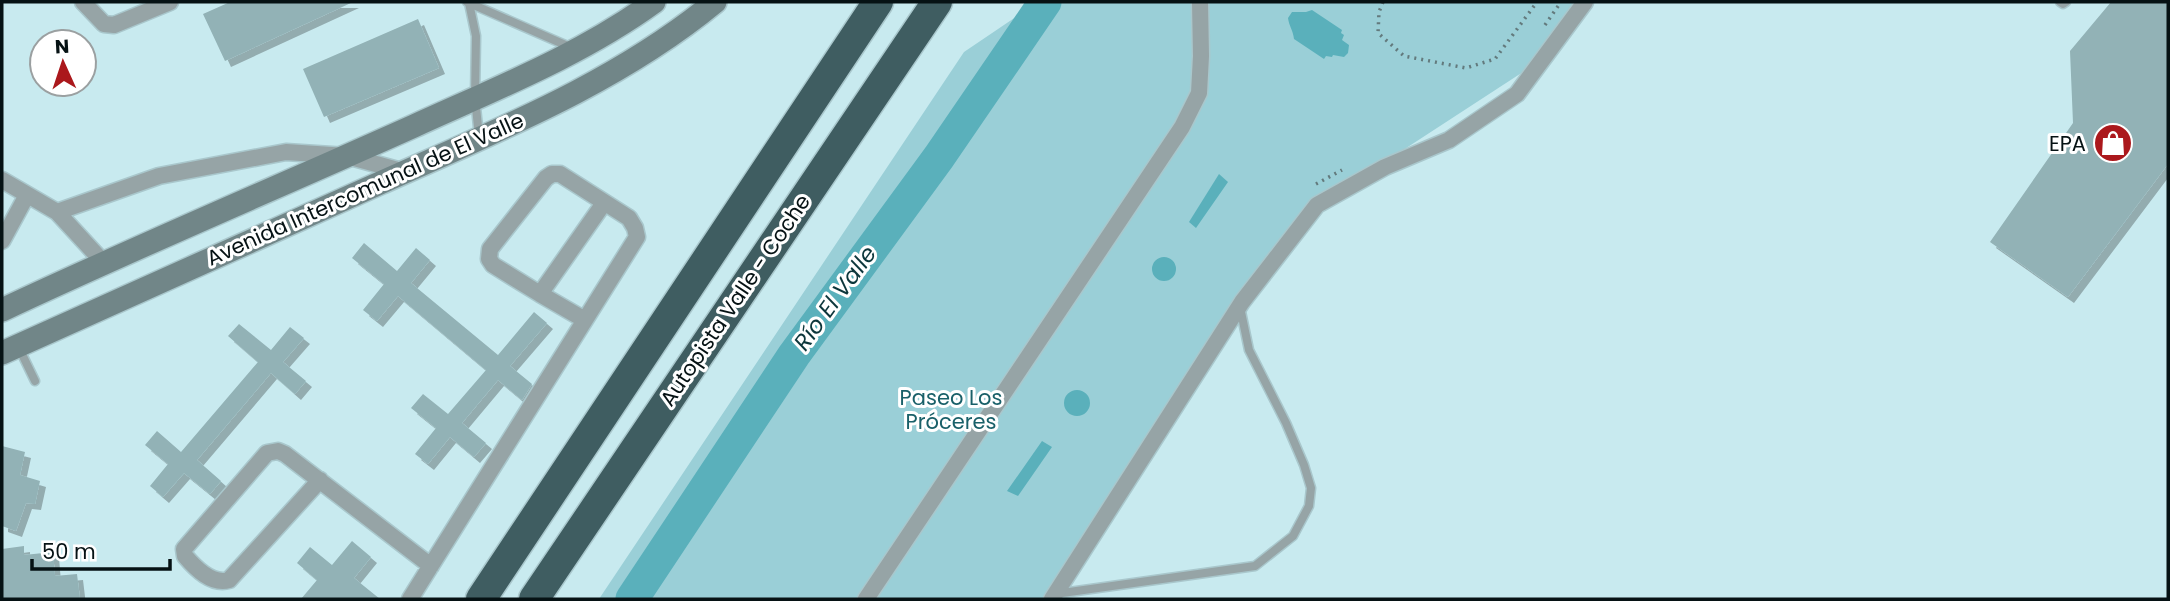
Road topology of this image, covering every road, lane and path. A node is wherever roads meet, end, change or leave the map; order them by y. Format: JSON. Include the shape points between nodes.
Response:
{"nodes":[{"id":1,"x":83,"y":2,"type":"edge"},
{"id":2,"x":170,"y":2,"type":"edge"},
{"id":3,"x":468,"y":2,"type":"edge"},
{"id":4,"x":654,"y":2,"type":"edge"},
{"id":5,"x":715,"y":2,"type":"edge"},
{"id":6,"x":878,"y":2,"type":"edge"},
{"id":7,"x":937,"y":2,"type":"edge"},
{"id":8,"x":1200,"y":2,"type":"edge"},
{"id":9,"x":1383,"y":2,"type":"edge"},
{"id":10,"x":1537,"y":2,"type":"edge"},
{"id":11,"x":1584,"y":2,"type":"edge"},
{"id":12,"x":2060,"y":2,"type":"edge"},
{"id":13,"x":2066,"y":2,"type":"edge"},
{"id":14,"x":576,"y":50,"type":"junction"},
{"id":15,"x":475,"y":98,"type":"junction"},
{"id":16,"x":479,"y":139,"type":"junction"},
{"id":17,"x":347,"y":156,"type":"junction"},
{"id":18,"x":405,"y":172,"type":"junction"},
{"id":19,"x":2,"y":180,"type":"edge"},
{"id":20,"x":27,"y":195,"type":"junction"},
{"id":21,"x":604,"y":203,"type":"junction"},
{"id":22,"x":57,"y":212,"type":"junction"},
{"id":23,"x":2,"y":241,"type":"edge"},
{"id":24,"x":103,"y":262,"type":"junction"},
{"id":25,"x":540,"y":294,"type":"junction"},
{"id":26,"x":1240,"y":305,"type":"junction"},
{"id":27,"x":2,"y":310,"type":"edge"},
{"id":28,"x":585,"y":320,"type":"junction"},
{"id":29,"x":10,"y":349,"type":"edge"},
{"id":30,"x":35,"y":381,"type":"dead end"},
{"id":31,"x":320,"y":480,"type":"junction"},
{"id":32,"x":431,"y":566,"type":"junction"},
{"id":33,"x":1054,"y":597,"type":"edge"},
{"id":34,"x":410,"y":599,"type":"edge"},
{"id":35,"x":481,"y":599,"type":"edge"},
{"id":36,"x":534,"y":599,"type":"edge"},
{"id":37,"x":866,"y":599,"type":"edge"}],
"edges":[{"from":1,"to":2,"type":"street","via":[[104,24],[114,26]]},
{"from":3,"to":14,"type":"lane"},
{"from":3,"to":15,"type":"lane","via":[[476,36]]},
{"from":4,"to":14,"type":"main road","name":"Avenida Intercomunal de El Valle"},
{"from":5,"to":16,"type":"main road","name":"Avenida Intercomunal de El Valle","via":[[638,57]]},
{"from":6,"to":35,"type":"highway"},
{"from":7,"to":36,"type":"highway","name":"Autopista Valle - Coche"},
{"from":8,"to":37,"type":"street","via":[[1199,93],[1182,127]]},
{"from":9,"to":10,"type":"path","via":[[1378,33],[1405,57],[1466,68],[1495,59]]},
{"from":11,"to":26,"type":"street","via":[[1517,94],[1450,139],[1385,167],[1317,205]]},
{"from":12,"to":13,"type":"lane"},
{"from":14,"to":15,"type":"main road","name":"Avenida Intercomunal de El Valle"},
{"from":15,"to":16,"type":"lane"},
{"from":15,"to":17,"type":"main road","name":"Avenida Intercomunal de El Valle"},
{"from":16,"to":18,"type":"main road","name":"Avenida Intercomunal de El Valle"},
{"from":17,"to":18,"type":"street"},
{"from":17,"to":22,"type":"street","via":[[286,152],[159,176]]},
{"from":17,"to":24,"type":"main road","name":"Avenida Intercomunal de El Valle"},
{"from":18,"to":29,"type":"main road","name":"Avenida Intercomunal de El Valle"},
{"from":19,"to":20,"type":"street"},
{"from":20,"to":22,"type":"street"},
{"from":20,"to":23,"type":"street"},
{"from":21,"to":25,"type":"street"},
{"from":21,"to":25,"type":"street","via":[[560,174],[552,174],[490,249],[493,265]]},
{"from":21,"to":28,"type":"street","via":[[629,218],[637,237]]},
{"from":22,"to":24,"type":"street"},
{"from":24,"to":27,"type":"main road","name":"Avenida Intercomunal de El Valle"},
{"from":25,"to":28,"type":"street"},
{"from":26,"to":33,"type":"street"},
{"from":26,"to":33,"type":"lane","via":[[1249,350],[1286,423],[1311,488],[1309,506],[1293,536],[1255,566]]},
{"from":28,"to":32,"type":"street"},
{"from":29,"to":30,"type":"lane"},
{"from":31,"to":31,"type":"street","via":[[285,453],[267,453],[184,549],[185,556],[213,581],[229,580]]},
{"from":31,"to":32,"type":"street"},
{"from":32,"to":34,"type":"street"}]}
